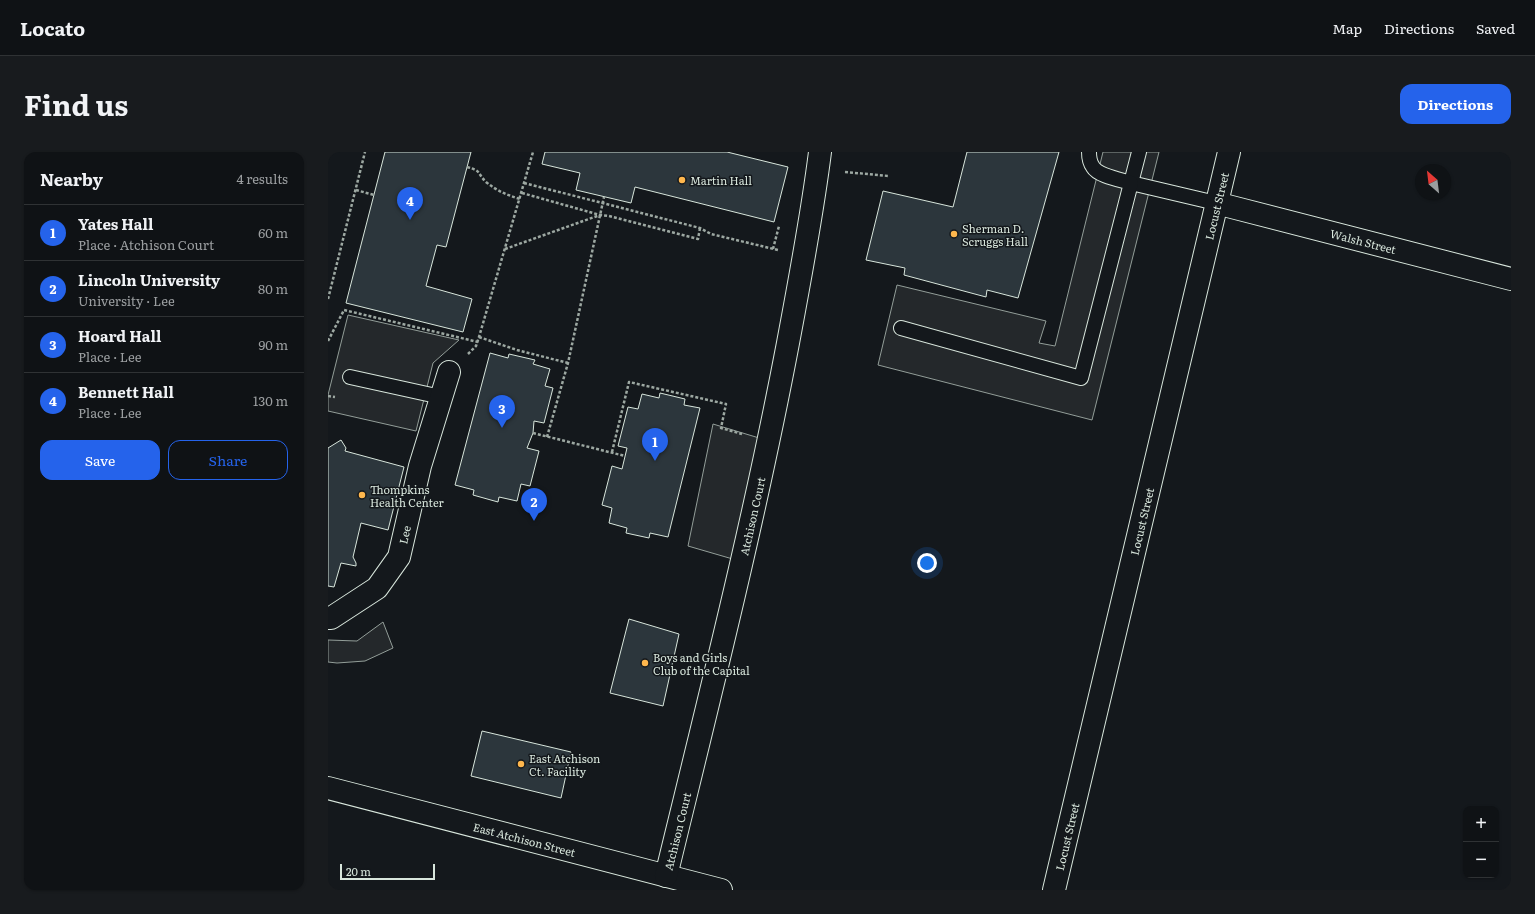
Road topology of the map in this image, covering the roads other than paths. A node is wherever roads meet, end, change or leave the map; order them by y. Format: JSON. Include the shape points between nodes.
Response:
{"nodes":[{"id":1,"x":820,"y":152,"type":"edge"},
{"id":2,"x":1089,"y":152,"type":"edge"},
{"id":3,"x":1139,"y":152,"type":"edge"},
{"id":4,"x":1229,"y":152,"type":"edge"},
{"id":5,"x":1131,"y":183,"type":"junction"},
{"id":6,"x":1216,"y":203,"type":"junction"},
{"id":7,"x":1511,"y":279,"type":"edge"},
{"id":8,"x":901,"y":328,"type":"dead end"},
{"id":9,"x":449,"y":372,"type":"road end"},
{"id":10,"x":350,"y":377,"type":"dead end"},
{"id":11,"x":441,"y":397,"type":"junction"},
{"id":12,"x":328,"y":618,"type":"edge"},
{"id":13,"x":328,"y":788,"type":"edge"},
{"id":14,"x":666,"y":876,"type":"junction"},
{"id":15,"x":721,"y":890,"type":"edge"},
{"id":16,"x":1054,"y":890,"type":"edge"}],
"edges":[{"from":1,"to":14,"type":"street","name":"Atchison Court","via":[[809,231],[770,441]]},
{"from":2,"to":5,"type":"lane","via":[[1093,168],[1100,173]]},
{"from":3,"to":5,"type":"lane"},
{"from":4,"to":6,"type":"street","name":"Locust Street"},
{"from":5,"to":6,"type":"lane"},
{"from":5,"to":8,"type":"lane","via":[[1081,378]]},
{"from":6,"to":7,"type":"street","name":"Walsh Street"},
{"from":6,"to":16,"type":"street","name":"Locust Street"},
{"from":9,"to":11,"type":"street","name":"Lee"},
{"from":10,"to":11,"type":"lane"},
{"from":11,"to":12,"type":"street","name":"Lee","via":[[420,466],[399,557],[378,588]]},
{"from":13,"to":14,"type":"street","name":"East Atchison Street"},
{"from":14,"to":15,"type":"street","name":"East Atchison Street"}]}
